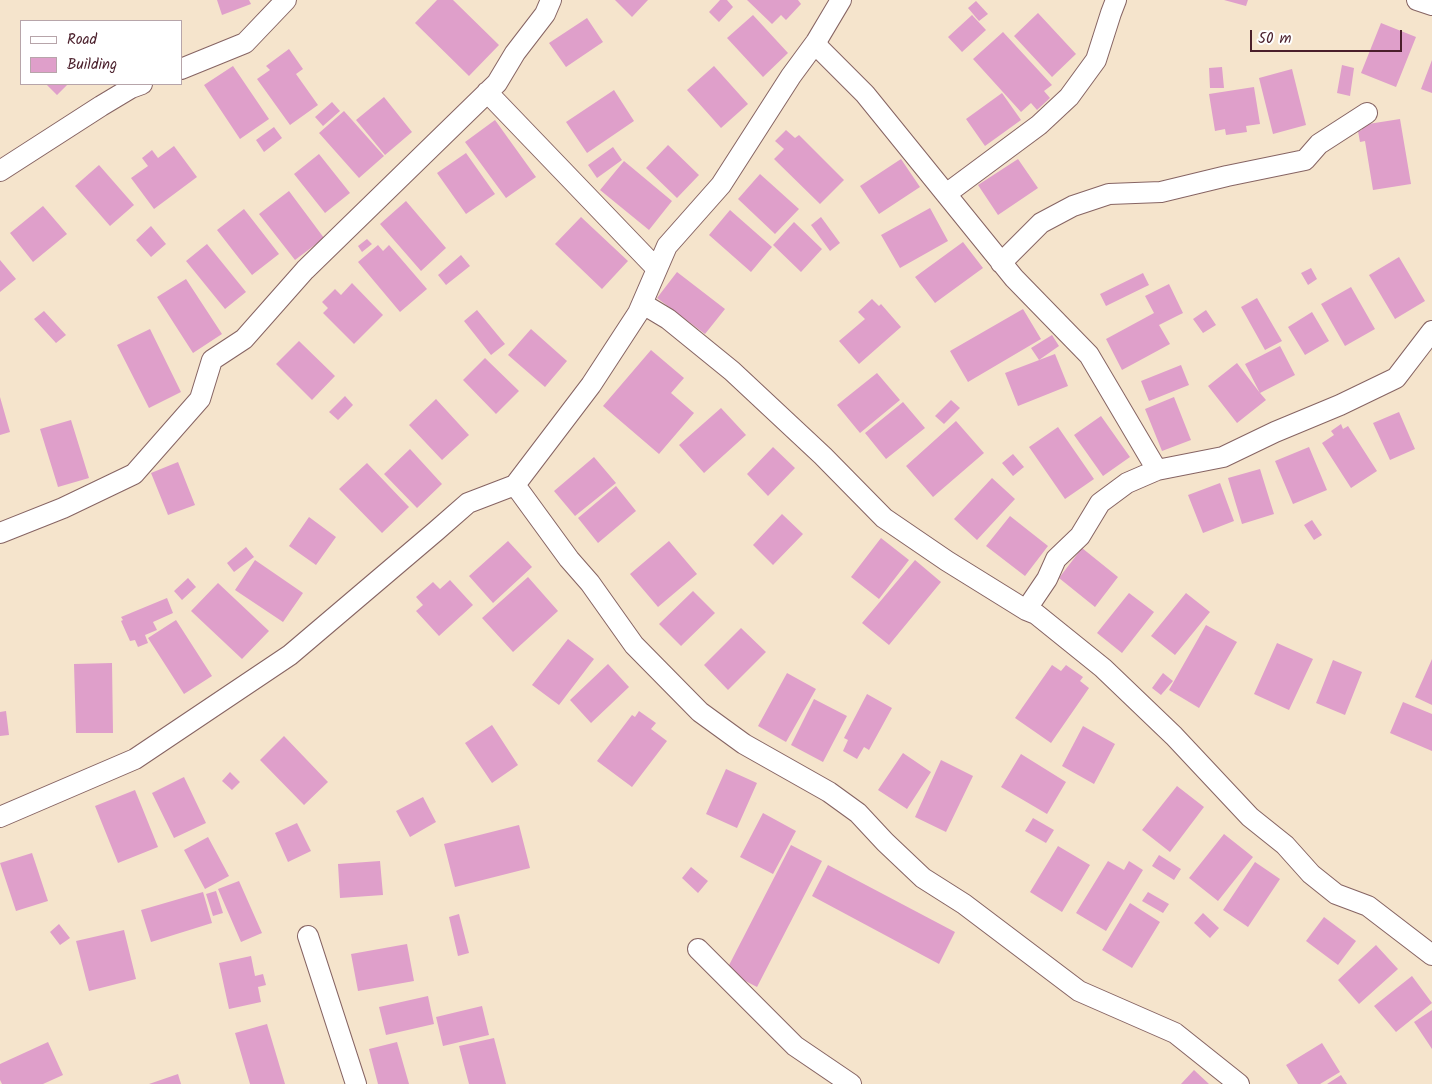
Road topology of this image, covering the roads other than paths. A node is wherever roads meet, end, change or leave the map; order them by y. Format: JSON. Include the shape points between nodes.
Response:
{"nodes":[{"id":1,"x":286,"y":0,"type":"edge"},
{"id":2,"x":552,"y":0,"type":"edge"},
{"id":3,"x":841,"y":0,"type":"edge"},
{"id":4,"x":1116,"y":0,"type":"edge"},
{"id":5,"x":1417,"y":0,"type":"edge"},
{"id":6,"x":1432,"y":5,"type":"edge"},
{"id":7,"x":816,"y":42,"type":"junction"},
{"id":8,"x":182,"y":69,"type":"edge"},
{"id":9,"x":139,"y":85,"type":"edge"},
{"id":10,"x":487,"y":92,"type":"junction"},
{"id":11,"x":1366,"y":113,"type":"dead end"},
{"id":12,"x":0,"y":171,"type":"edge"},
{"id":13,"x":946,"y":194,"type":"junction"},
{"id":14,"x":1001,"y":263,"type":"junction"},
{"id":15,"x":657,"y":268,"type":"junction"},
{"id":16,"x":642,"y":304,"type":"junction"},
{"id":17,"x":1432,"y":331,"type":"edge"},
{"id":18,"x":1157,"y":470,"type":"junction"},
{"id":19,"x":516,"y":485,"type":"junction"},
{"id":20,"x":0,"y":533,"type":"edge"},
{"id":21,"x":1026,"y":610,"type":"junction"},
{"id":22,"x":0,"y":816,"type":"edge"},
{"id":23,"x":308,"y":936,"type":"dead end"},
{"id":24,"x":698,"y":949,"type":"dead end"},
{"id":25,"x":1432,"y":955,"type":"edge"},
{"id":26,"x":356,"y":1084,"type":"edge"},
{"id":27,"x":850,"y":1084,"type":"edge"},
{"id":28,"x":1239,"y":1084,"type":"edge"}],
"edges":[{"from":1,"to":8,"type":"street","via":[[245,43]]},
{"from":2,"to":10,"type":"street","via":[[497,83]]},
{"from":3,"to":7,"type":"street"},
{"from":4,"to":13,"type":"street","via":[[1096,60],[1069,97],[1018,141]]},
{"from":5,"to":6,"type":"street"},
{"from":7,"to":13,"type":"street","via":[[865,94]]},
{"from":7,"to":15,"type":"street","via":[[721,185],[666,246]]},
{"from":9,"to":12,"type":"street"},
{"from":10,"to":15,"type":"street"},
{"from":10,"to":20,"type":"street","via":[[305,270],[244,339],[212,360],[200,399],[134,474],[63,508]]},
{"from":11,"to":14,"type":"street","via":[[1319,144],[1305,160],[1161,192],[1109,194],[1073,206],[1041,223]]},
{"from":13,"to":14,"type":"street"},
{"from":14,"to":18,"type":"street","via":[[1089,354]]},
{"from":15,"to":16,"type":"street"},
{"from":16,"to":19,"type":"street","via":[[591,384]]},
{"from":16,"to":21,"type":"street","via":[[668,319],[732,371],[884,518]]},
{"from":17,"to":18,"type":"street","via":[[1396,378],[1223,457]]},
{"from":18,"to":21,"type":"street","via":[[1127,483],[1100,503],[1080,536],[1056,559]]},
{"from":19,"to":22,"type":"street","via":[[468,503],[290,655],[135,759]]},
{"from":19,"to":28,"type":"street","via":[[634,645],[700,712],[744,744],[829,792],[858,813],[923,878],[964,904],[1079,991],[1175,1033]]},
{"from":21,"to":25,"type":"street","via":[[1036,614],[1103,668],[1174,736],[1250,817],[1285,845],[1312,874],[1336,894],[1368,906]]},
{"from":23,"to":26,"type":"street"},
{"from":24,"to":27,"type":"street","via":[[795,1046]]}]}
